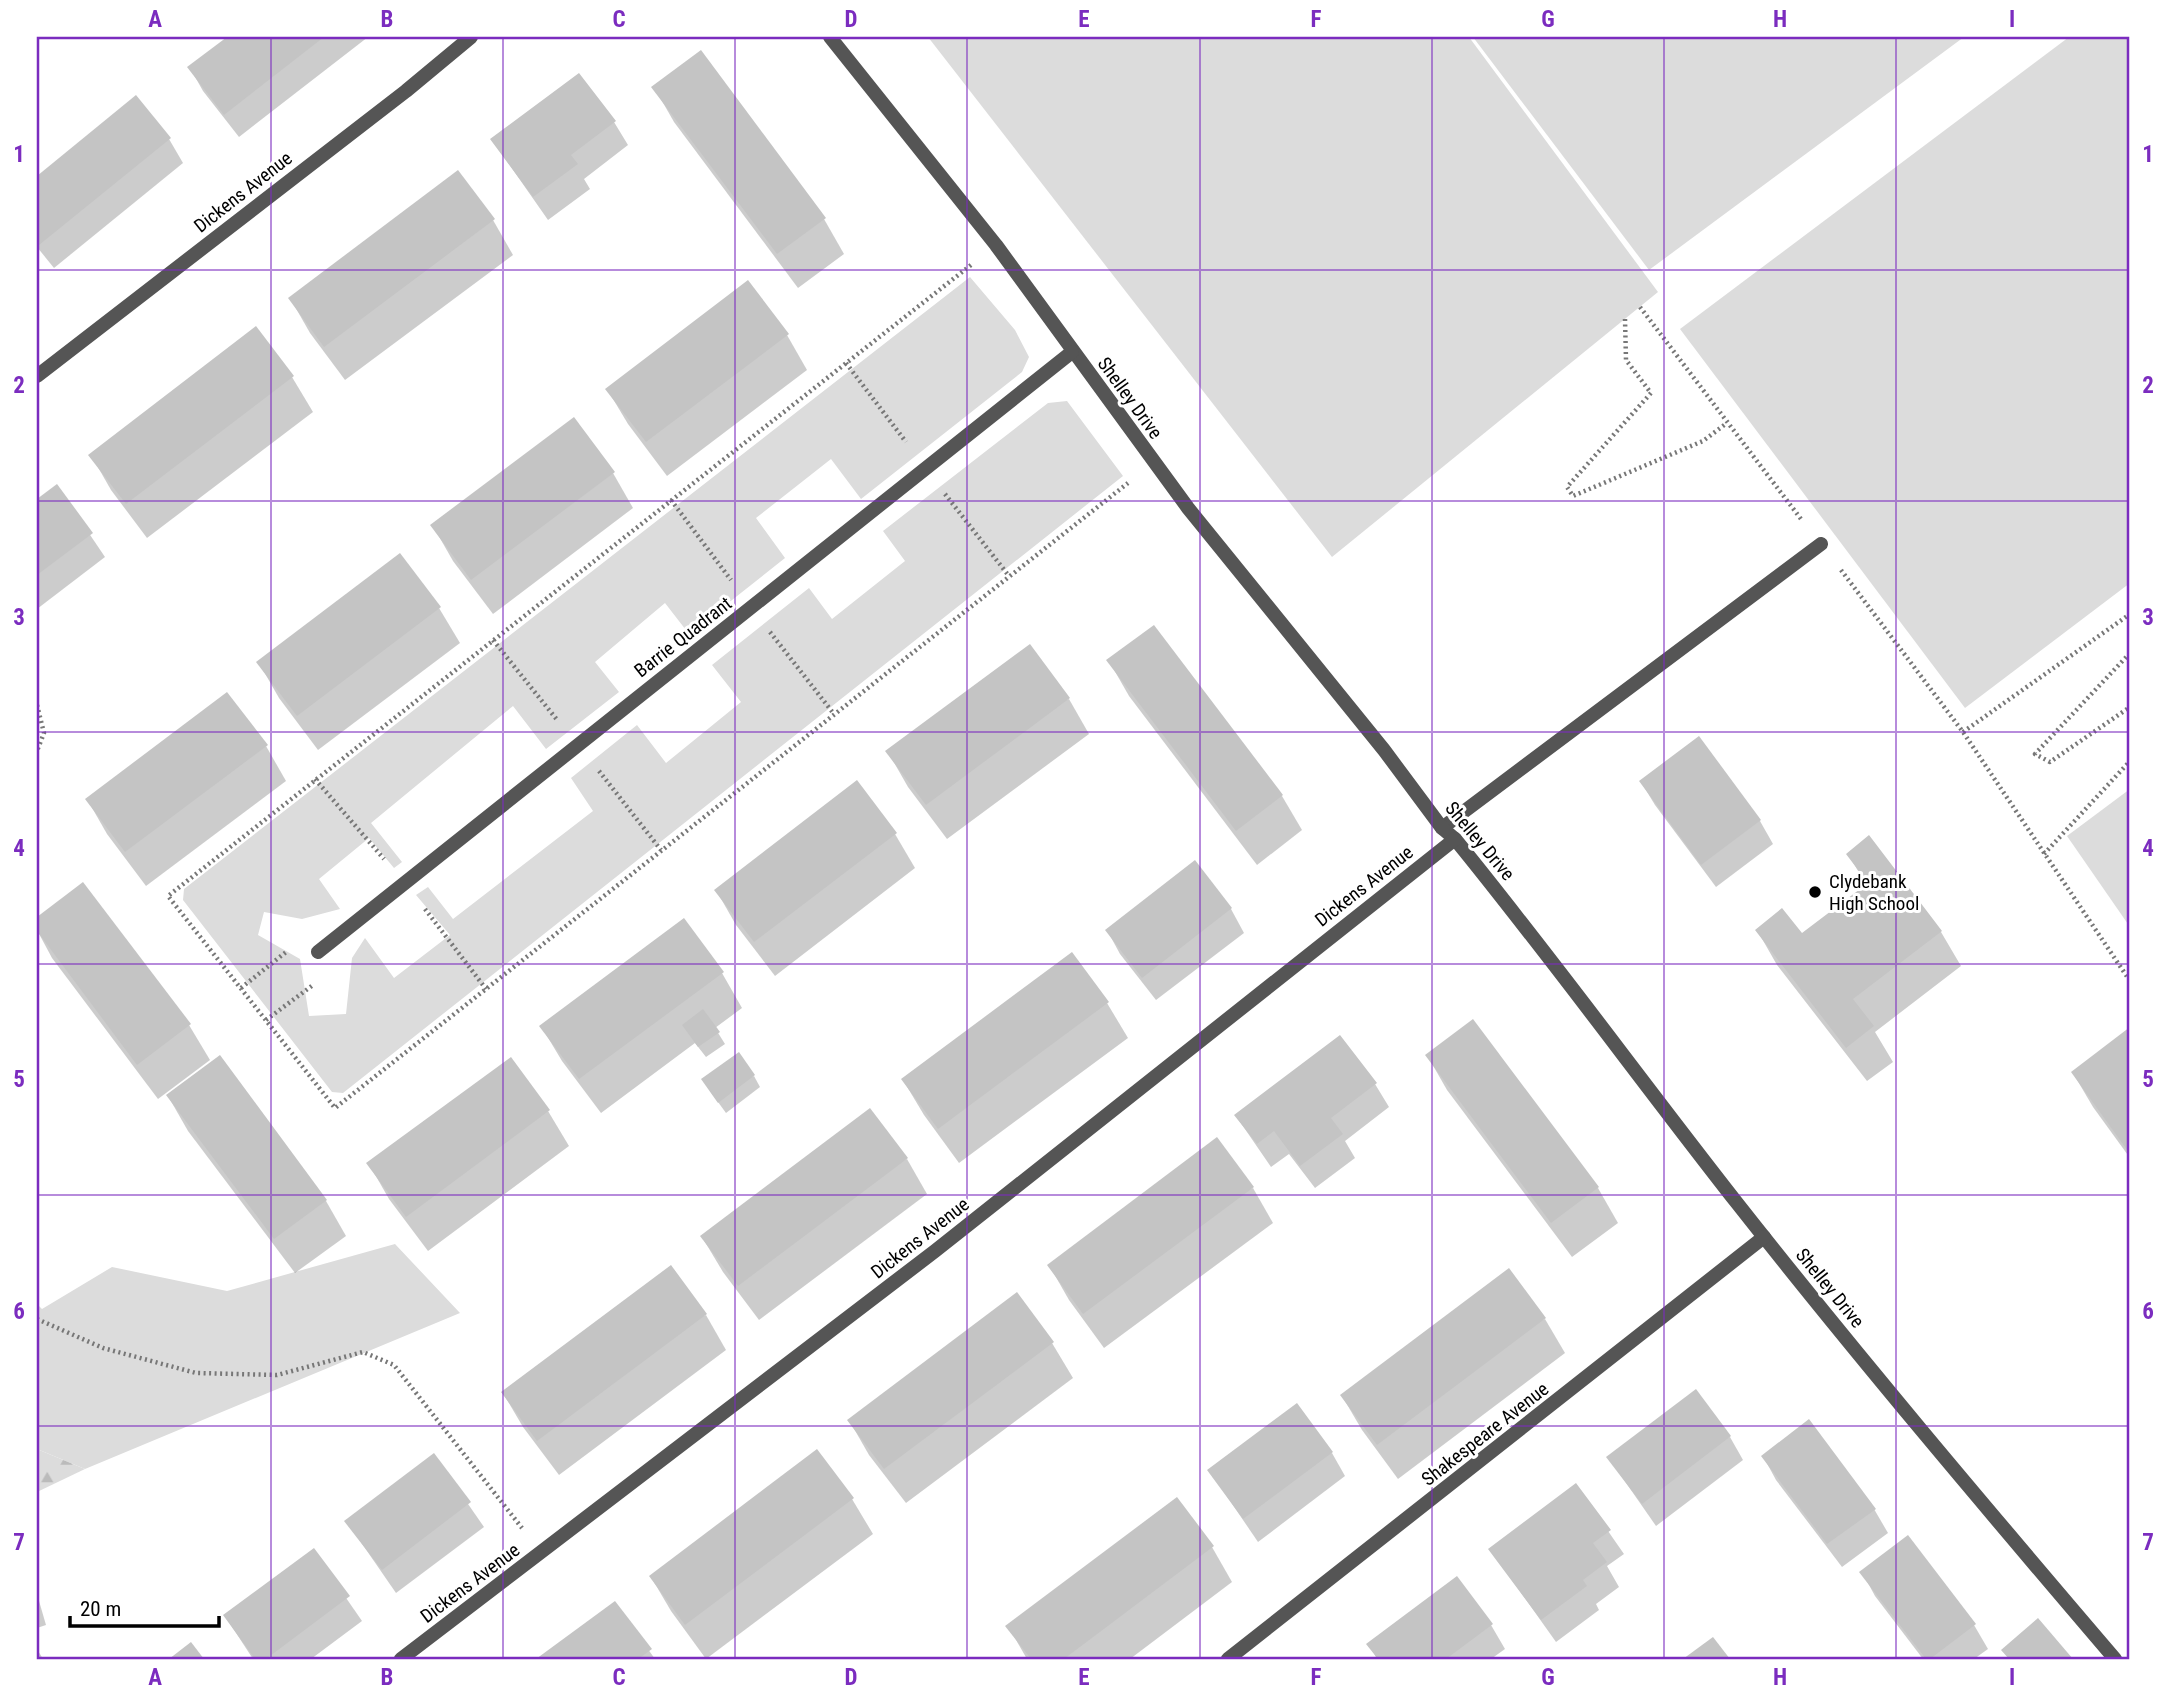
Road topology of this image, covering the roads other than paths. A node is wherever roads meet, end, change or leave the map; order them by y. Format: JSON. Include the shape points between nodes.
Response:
{"nodes":[{"id":1,"x":471,"y":37,"type":"edge"},
{"id":2,"x":830,"y":37,"type":"edge"},
{"id":3,"x":1072,"y":352,"type":"junction"},
{"id":4,"x":37,"y":376,"type":"edge"},
{"id":5,"x":1821,"y":544,"type":"dead end"},
{"id":6,"x":1442,"y":828,"type":"junction"},
{"id":7,"x":1455,"y":839,"type":"junction"},
{"id":8,"x":318,"y":952,"type":"road end"},
{"id":9,"x":1764,"y":1237,"type":"junction"},
{"id":10,"x":401,"y":1659,"type":"edge"},
{"id":11,"x":1228,"y":1659,"type":"edge"},
{"id":12,"x":2115,"y":1659,"type":"edge"}],
"edges":[{"from":1,"to":4,"type":"street","name":"Dickens Avenue"},
{"from":2,"to":3,"type":"street","name":"Shelley Drive","via":[[996,245]]},
{"from":3,"to":6,"type":"street","name":"Shelley Drive","via":[[1188,508]]},
{"from":3,"to":8,"type":"street","name":"Barrie Quadrant"},
{"from":5,"to":6,"type":"street"},
{"from":6,"to":7,"type":"street","name":"Shelley Drive"},
{"from":7,"to":9,"type":"street","name":"Shelley Drive"},
{"from":7,"to":10,"type":"street","name":"Dickens Avenue","via":[[935,1251]]},
{"from":9,"to":11,"type":"street","name":"Shakespeare Avenue"},
{"from":9,"to":12,"type":"street","name":"Shelley Drive","via":[[1908,1417]]}]}
